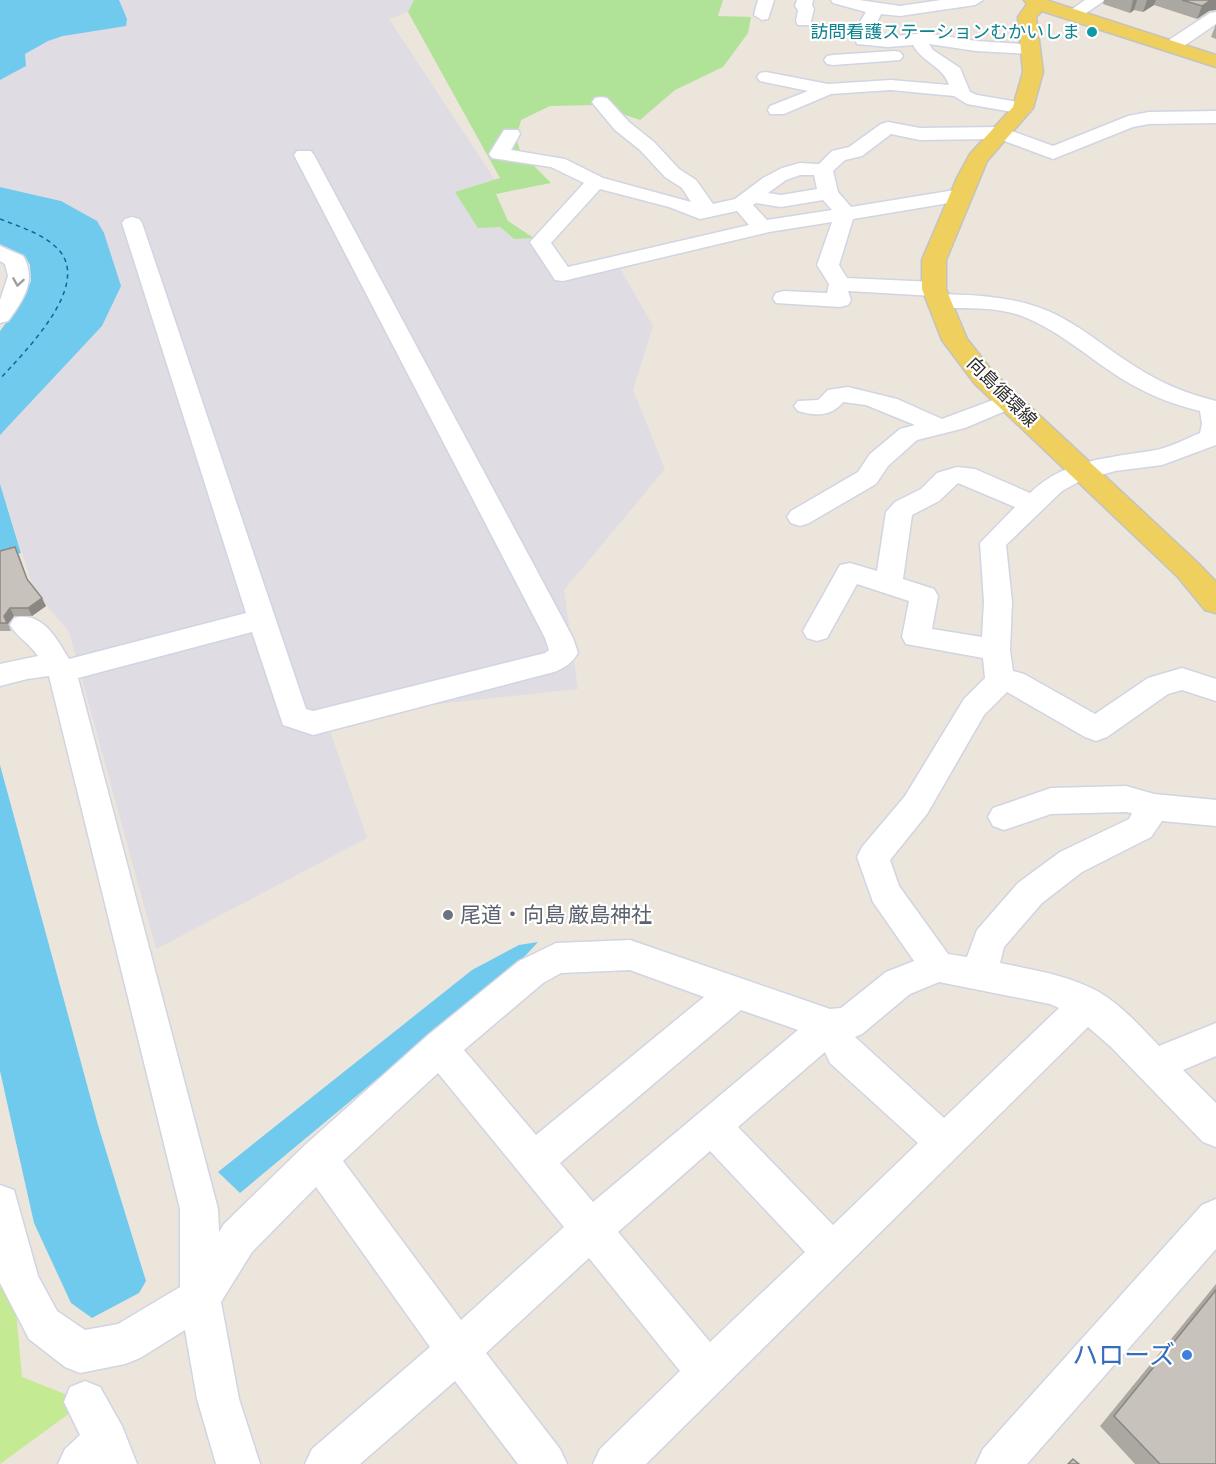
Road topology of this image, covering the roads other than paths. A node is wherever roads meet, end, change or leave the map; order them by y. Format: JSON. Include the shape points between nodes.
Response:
{"nodes":[{"id":1,"x":805,"y":0,"type":"edge"},
{"id":2,"x":839,"y":0,"type":"edge"},
{"id":3,"x":975,"y":0,"type":"edge"},
{"id":4,"x":1097,"y":0,"type":"edge"},
{"id":5,"x":1037,"y":2,"type":"edge"},
{"id":6,"x":876,"y":9,"type":"junction"},
{"id":7,"x":1073,"y":14,"type":"junction"},
{"id":8,"x":1216,"y":17,"type":"edge"},
{"id":9,"x":804,"y":21,"type":"dead end"},
{"id":10,"x":863,"y":40,"type":"junction"},
{"id":11,"x":922,"y":46,"type":"junction"},
{"id":12,"x":1172,"y":46,"type":"junction"},
{"id":13,"x":1030,"y":49,"type":"junction"},
{"id":14,"x":877,"y":57,"type":"junction"},
{"id":15,"x":833,"y":60,"type":"dead end"},
{"id":16,"x":1216,"y":61,"type":"edge"},
{"id":17,"x":766,"y":77,"type":"dead end"},
{"id":18,"x":796,"y":83,"type":"junction"},
{"id":19,"x":891,"y":85,"type":"junction"},
{"id":20,"x":919,"y":88,"type":"junction"},
{"id":21,"x":828,"y":89,"type":"junction"},
{"id":22,"x":958,"y":91,"type":"junction"},
{"id":23,"x":601,"y":102,"type":"dead end"},
{"id":24,"x":1023,"y":108,"type":"junction"},
{"id":25,"x":1216,"y":117,"type":"edge"},
{"id":26,"x":904,"y":131,"type":"junction"},
{"id":27,"x":1001,"y":133,"type":"junction"},
{"id":28,"x":511,"y":134,"type":"dead end"},
{"id":29,"x":304,"y":155,"type":"dead end"},
{"id":30,"x":823,"y":170,"type":"junction"},
{"id":31,"x":596,"y":182,"type":"junction"},
{"id":32,"x":828,"y":193,"type":"junction"},
{"id":33,"x":961,"y":195,"type":"junction"},
{"id":34,"x":746,"y":200,"type":"junction"},
{"id":35,"x":707,"y":211,"type":"junction"},
{"id":36,"x":845,"y":212,"type":"junction"},
{"id":37,"x":132,"y":223,"type":"dead end"},
{"id":38,"x":762,"y":228,"type":"junction"},
{"id":39,"x":0,"y":252,"type":"edge"},
{"id":40,"x":840,"y":284,"type":"junction"},
{"id":41,"x":936,"y":295,"type":"junction"},
{"id":42,"x":784,"y":298,"type":"dead end"},
{"id":43,"x":0,"y":316,"type":"edge"},
{"id":44,"x":1009,"y":401,"type":"junction"},
{"id":45,"x":806,"y":406,"type":"dead end"},
{"id":46,"x":1214,"y":407,"type":"edge"},
{"id":47,"x":939,"y":427,"type":"junction"},
{"id":48,"x":1084,"y":471,"type":"junction"},
{"id":49,"x":1032,"y":504,"type":"junction"},
{"id":50,"x":800,"y":518,"type":"dead end"},
{"id":51,"x":889,"y":583,"type":"junction"},
{"id":52,"x":1216,"y":602,"type":"edge"},
{"id":53,"x":262,"y":619,"type":"junction"},
{"id":54,"x":24,"y":625,"type":"dead end"},
{"id":55,"x":818,"y":631,"type":"dead end"},
{"id":56,"x":996,"y":650,"type":"junction"},
{"id":57,"x":59,"y":669,"type":"junction"},
{"id":58,"x":0,"y":675,"type":"edge"},
{"id":59,"x":1000,"y":681,"type":"junction"},
{"id":60,"x":1216,"y":690,"type":"edge"},
{"id":61,"x":1154,"y":807,"type":"junction"},
{"id":62,"x":1216,"y":813,"type":"edge"},
{"id":63,"x":1004,"y":817,"type":"dead end"},
{"id":64,"x":938,"y":967,"type":"junction"},
{"id":65,"x":979,"y":975,"type":"junction"},
{"id":66,"x":736,"y":992,"type":"junction"},
{"id":67,"x":1087,"y":1004,"type":"junction"},
{"id":68,"x":830,"y":1025,"type":"junction"},
{"id":69,"x":1216,"y":1039,"type":"edge"},
{"id":70,"x":440,"y":1048,"type":"junction"},
{"id":71,"x":1153,"y":1065,"type":"junction"},
{"id":72,"x":712,"y":1126,"type":"junction"},
{"id":73,"x":1216,"y":1129,"type":"edge"},
{"id":74,"x":945,"y":1143,"type":"junction"},
{"id":75,"x":318,"y":1158,"type":"junction"},
{"id":76,"x":533,"y":1161,"type":"junction"},
{"id":77,"x":0,"y":1208,"type":"edge"},
{"id":78,"x":1216,"y":1219,"type":"edge"},
{"id":79,"x":590,"y":1230,"type":"junction"},
{"id":80,"x":832,"y":1252,"type":"junction"},
{"id":81,"x":200,"y":1298,"type":"junction"},
{"id":82,"x":458,"y":1351,"type":"junction"},
{"id":83,"x":709,"y":1373,"type":"junction"},
{"id":84,"x":218,"y":1400,"type":"junction"},
{"id":85,"x":85,"y":1402,"type":"dead end"},
{"id":86,"x":101,"y":1456,"type":"edge"},
{"id":87,"x":220,"y":1464,"type":"edge"},
{"id":88,"x":238,"y":1464,"type":"edge"},
{"id":89,"x":327,"y":1464,"type":"edge"},
{"id":90,"x":545,"y":1464,"type":"edge"},
{"id":91,"x":615,"y":1464,"type":"edge"},
{"id":92,"x":998,"y":1464,"type":"edge"}],
"edges":[{"from":1,"to":9,"type":"street"},
{"from":2,"to":6,"type":"street"},
{"from":3,"to":6,"type":"street","via":[[900,11]]},
{"from":4,"to":7,"type":"street"},
{"from":5,"to":7,"type":"main road","name":"向島循環線"},
{"from":5,"to":13,"type":"main road","name":"向島循環線","via":[[1027,17]]},
{"from":6,"to":10,"type":"street","via":[[862,33]]},
{"from":7,"to":12,"type":"main road","name":"向島循環線"},
{"from":8,"to":12,"type":"street"},
{"from":10,"to":11,"type":"street"},
{"from":10,"to":14,"type":"street"},
{"from":11,"to":13,"type":"street"},
{"from":11,"to":14,"type":"street"},
{"from":11,"to":22,"type":"street","via":[[954,72]]},
{"from":12,"to":16,"type":"main road","name":"向島循環線"},
{"from":13,"to":24,"type":"main road","name":"向島循環線","via":[[1033,72]]},
{"from":14,"to":15,"type":"street"},
{"from":14,"to":19,"type":"street","via":[[895,70]]},
{"from":17,"to":18,"type":"street"},
{"from":18,"to":21,"type":"street"},
{"from":18,"to":21,"type":"street","via":[[772,103]]},
{"from":19,"to":20,"type":"street"},
{"from":19,"to":21,"type":"street"},
{"from":20,"to":22,"type":"street"},
{"from":20,"to":26,"type":"street"},
{"from":22,"to":24,"type":"street","via":[[973,100]]},
{"from":23,"to":35,"type":"street","via":[[672,173],[689,184]]},
{"from":24,"to":27,"type":"main road","name":"向島循環線"},
{"from":25,"to":27,"type":"street","via":[[1128,122],[1053,153]]},
{"from":26,"to":27,"type":"street"},
{"from":26,"to":30,"type":"street","via":[[888,128],[855,152],[839,155]]},
{"from":27,"to":33,"type":"main road","name":"向島循環線","via":[[978,159]]},
{"from":28,"to":31,"type":"street","via":[[499,154],[558,163]]},
{"from":29,"to":53,"type":"street","via":[[564,653],[554,661],[313,723],[294,717]]},
{"from":30,"to":32,"type":"street"},
{"from":30,"to":34,"type":"street","via":[[806,166],[772,178]]},
{"from":31,"to":35,"type":"street","via":[[700,213]]},
{"from":31,"to":38,"type":"street","via":[[540,242],[563,275]]},
{"from":32,"to":34,"type":"street","via":[[781,201]]},
{"from":32,"to":36,"type":"street"},
{"from":33,"to":36,"type":"street"},
{"from":33,"to":41,"type":"main road","name":"向島循環線","via":[[934,260]]},
{"from":34,"to":35,"type":"street"},
{"from":34,"to":38,"type":"street"},
{"from":36,"to":38,"type":"street"},
{"from":36,"to":40,"type":"street","via":[[828,265]]},
{"from":37,"to":53,"type":"street"},
{"from":39,"to":43,"type":"street","one_way":true,"via":[[15,261],[20,279]]},
{"from":40,"to":41,"type":"street"},
{"from":40,"to":42,"type":"street","via":[[840,300]]},
{"from":41,"to":44,"type":"main road","name":"向島循環線","via":[[965,356]]},
{"from":41,"to":46,"type":"street","via":[[1033,312],[1062,327],[1129,374],[1158,389]]},
{"from":44,"to":47,"type":"street"},
{"from":44,"to":48,"type":"main road","name":"向島循環線"},
{"from":45,"to":47,"type":"street","via":[[821,409],[844,393],[875,400]]},
{"from":46,"to":48,"type":"street","via":[[1211,438],[1162,457]]},
{"from":47,"to":50,"type":"street","via":[[909,434],[879,460],[867,478]]},
{"from":48,"to":49,"type":"street","via":[[1053,484]]},
{"from":48,"to":52,"type":"main road","name":"向島循環線"},
{"from":49,"to":51,"type":"street","via":[[966,475],[944,479],[926,498],[899,512]]},
{"from":49,"to":56,"type":"street","via":[[993,543],[998,602]]},
{"from":51,"to":55,"type":"street","via":[[850,572]]},
{"from":51,"to":56,"type":"street","via":[[924,596],[916,637]]},
{"from":53,"to":57,"type":"street"},
{"from":54,"to":57,"type":"street","via":[[41,638]]},
{"from":56,"to":59,"type":"street"},
{"from":57,"to":58,"type":"street","via":[[27,668]]},
{"from":57,"to":81,"type":"street","via":[[199,1209]]},
{"from":59,"to":60,"type":"street","via":[[1014,682],[1096,729],[1158,686],[1182,679]]},
{"from":59,"to":64,"type":"street","via":[[974,707],[916,805],[873,857],[885,892]]},
{"from":61,"to":62,"type":"street"},
{"from":61,"to":63,"type":"street","via":[[1126,799],[1051,801]]},
{"from":61,"to":65,"type":"street","via":[[1140,828],[1071,862],[1030,893],[989,940]]},
{"from":64,"to":65,"type":"street"},
{"from":64,"to":68,"type":"street","via":[[898,983],[849,1023]]},
{"from":65,"to":67,"type":"street","via":[[1054,989]]},
{"from":66,"to":68,"type":"street"},
{"from":66,"to":70,"type":"street","via":[[630,955],[556,958],[531,972]]},
{"from":66,"to":76,"type":"street"},
{"from":67,"to":71,"type":"street"},
{"from":67,"to":74,"type":"street"},
{"from":68,"to":72,"type":"street"},
{"from":68,"to":74,"type":"street","via":[[843,1051]]},
{"from":69,"to":71,"type":"street"},
{"from":70,"to":75,"type":"street"},
{"from":70,"to":76,"type":"street"},
{"from":71,"to":73,"type":"street"},
{"from":72,"to":79,"type":"street"},
{"from":72,"to":80,"type":"street"},
{"from":74,"to":80,"type":"street"},
{"from":75,"to":81,"type":"street","via":[[238,1238]]},
{"from":75,"to":82,"type":"street"},
{"from":76,"to":79,"type":"street"},
{"from":77,"to":81,"type":"street","via":[[20,1283],[43,1325],[80,1352],[125,1343]]},
{"from":78,"to":92,"type":"street"},
{"from":79,"to":82,"type":"street"},
{"from":79,"to":83,"type":"street"},
{"from":80,"to":83,"type":"street"},
{"from":81,"to":84,"type":"street"},
{"from":82,"to":89,"type":"street"},
{"from":82,"to":90,"type":"street"},
{"from":83,"to":91,"type":"street"},
{"from":84,"to":87,"type":"street"},
{"from":84,"to":88,"type":"street"},
{"from":85,"to":86,"type":"street"}]}
